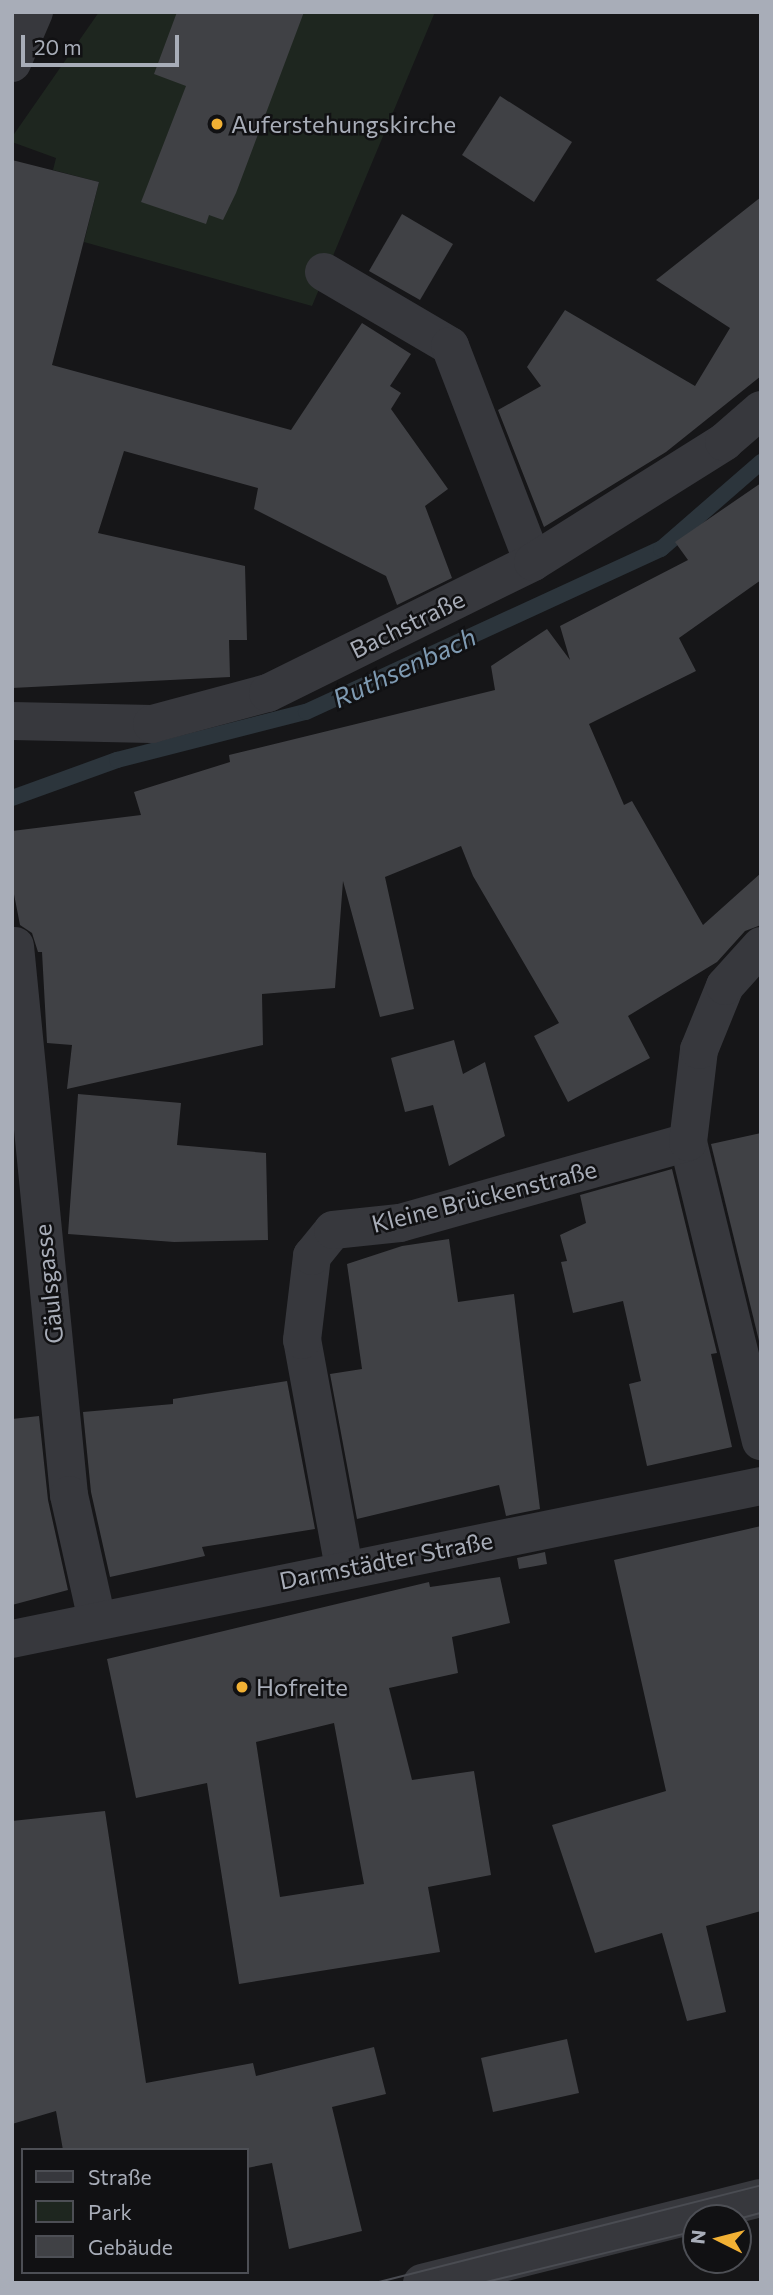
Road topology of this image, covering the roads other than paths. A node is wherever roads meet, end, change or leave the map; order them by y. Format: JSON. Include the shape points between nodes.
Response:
{"nodes":[{"id":1,"x":34,"y":12,"type":"edge"},
{"id":2,"x":12,"y":63,"type":"edge"},
{"id":3,"x":324,"y":272,"type":"dead end"},
{"id":4,"x":761,"y":410,"type":"edge"},
{"id":5,"x":533,"y":562,"type":"junction"},
{"id":6,"x":12,"y":721,"type":"edge"},
{"id":7,"x":15,"y":946,"type":"dead end"},
{"id":8,"x":761,"y":946,"type":"edge"},
{"id":9,"x":688,"y":1142,"type":"junction"},
{"id":10,"x":761,"y":1441,"type":"edge"},
{"id":11,"x":761,"y":1486,"type":"edge"},
{"id":12,"x":344,"y":1568,"type":"junction"},
{"id":13,"x":97,"y":1620,"type":"junction"},
{"id":14,"x":12,"y":1639,"type":"edge"},
{"id":15,"x":761,"y":2198,"type":"edge"},
{"id":16,"x":422,"y":2283,"type":"edge"}],
"edges":[{"from":1,"to":2,"type":"street"},
{"from":3,"to":5,"type":"street","via":[[450,346]]},
{"from":4,"to":5,"type":"street","name":"Bachstraße","via":[[724,442]]},
{"from":5,"to":6,"type":"street","name":"Bachstraße","via":[[268,693],[152,724]]},
{"from":7,"to":13,"type":"street","name":"Gäulsgasse","via":[[69,1495]]},
{"from":8,"to":9,"type":"street","via":[[725,986],[699,1050]]},
{"from":9,"to":10,"type":"street"},
{"from":9,"to":12,"type":"street","name":"Kleine Brückenstraße","via":[[400,1223],[334,1230],[312,1256],[302,1340]]},
{"from":11,"to":12,"type":"street","name":"Darmstädter Straße"},
{"from":12,"to":13,"type":"street","name":"Darmstädter Straße"},
{"from":13,"to":14,"type":"street","name":"Darmstädter Straße"},
{"from":15,"to":16,"type":"street"}]}
